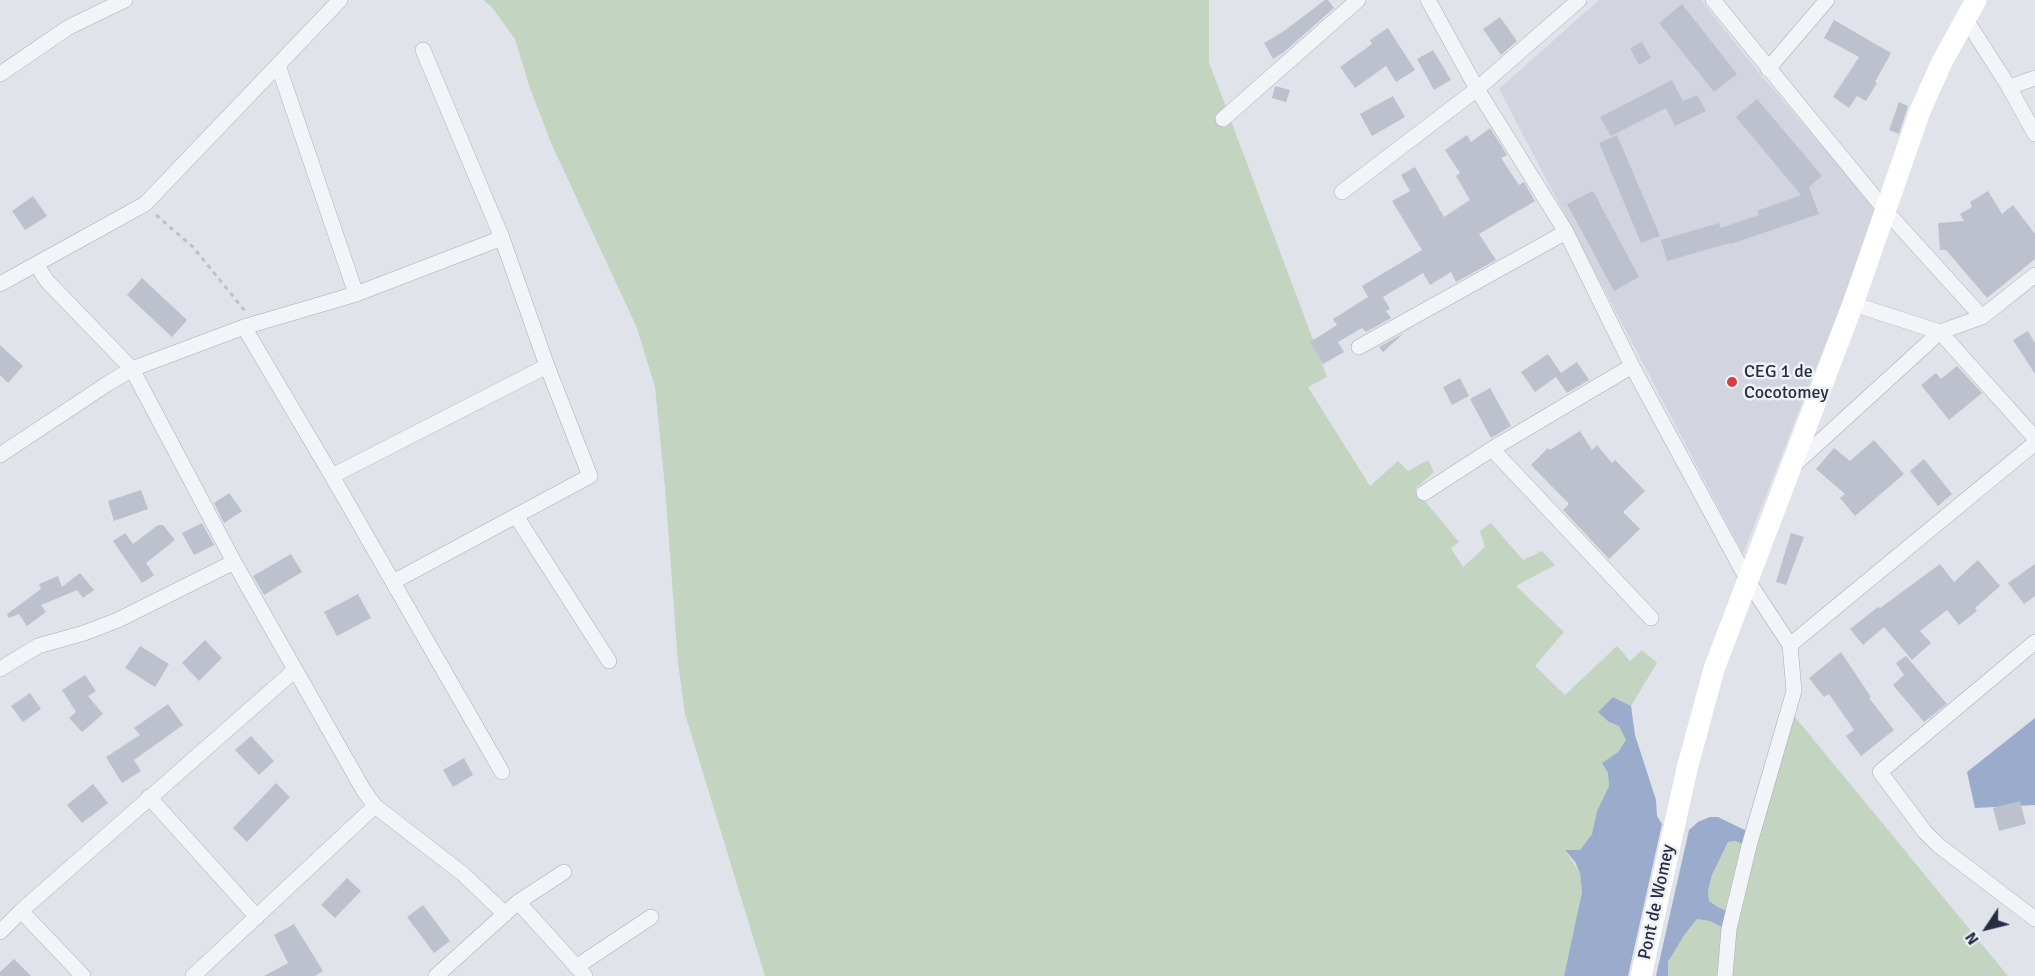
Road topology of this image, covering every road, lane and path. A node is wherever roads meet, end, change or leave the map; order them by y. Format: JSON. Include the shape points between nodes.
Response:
{"nodes":[{"id":1,"x":124,"y":0,"type":"edge"},
{"id":2,"x":340,"y":0,"type":"edge"},
{"id":3,"x":1358,"y":0,"type":"edge"},
{"id":4,"x":1428,"y":0,"type":"edge"},
{"id":5,"x":1579,"y":0,"type":"edge"},
{"id":6,"x":1713,"y":0,"type":"edge"},
{"id":7,"x":1827,"y":0,"type":"edge"},
{"id":8,"x":1976,"y":0,"type":"edge"},
{"id":9,"x":1965,"y":18,"type":"junction"},
{"id":10,"x":423,"y":50,"type":"dead end"},
{"id":11,"x":278,"y":65,"type":"junction"},
{"id":12,"x":1768,"y":69,"type":"junction"},
{"id":13,"x":0,"y":74,"type":"edge"},
{"id":14,"x":2035,"y":78,"type":"edge"},
{"id":15,"x":2009,"y":87,"type":"junction"},
{"id":16,"x":1477,"y":89,"type":"junction"},
{"id":17,"x":1223,"y":119,"type":"dead end"},
{"id":18,"x":2035,"y":134,"type":"edge"},
{"id":19,"x":1342,"y":192,"type":"dead end"},
{"id":20,"x":145,"y":204,"type":"junction"},
{"id":21,"x":1885,"y":210,"type":"junction"},
{"id":22,"x":1566,"y":232,"type":"junction"},
{"id":23,"x":502,"y":238,"type":"junction"},
{"id":24,"x":36,"y":264,"type":"junction"},
{"id":25,"x":2035,"y":275,"type":"edge"},
{"id":26,"x":0,"y":284,"type":"edge"},
{"id":27,"x":356,"y":294,"type":"junction"},
{"id":28,"x":1853,"y":304,"type":"junction"},
{"id":29,"x":1982,"y":316,"type":"junction"},
{"id":30,"x":250,"y":325,"type":"junction"},
{"id":31,"x":1940,"y":332,"type":"junction"},
{"id":32,"x":1359,"y":347,"type":"dead end"},
{"id":33,"x":547,"y":366,"type":"junction"},
{"id":34,"x":1632,"y":366,"type":"junction"},
{"id":35,"x":132,"y":369,"type":"junction"},
{"id":36,"x":2035,"y":438,"type":"edge"},
{"id":37,"x":2035,"y":443,"type":"edge"},
{"id":38,"x":1492,"y":449,"type":"junction"},
{"id":39,"x":0,"y":455,"type":"edge"},
{"id":40,"x":1791,"y":468,"type":"junction"},
{"id":41,"x":332,"y":476,"type":"junction"},
{"id":42,"x":1424,"y":493,"type":"dead end"},
{"id":43,"x":516,"y":516,"type":"junction"},
{"id":44,"x":234,"y":562,"type":"junction"},
{"id":45,"x":393,"y":582,"type":"junction"},
{"id":46,"x":1748,"y":582,"type":"junction"},
{"id":47,"x":1651,"y":618,"type":"dead end"},
{"id":48,"x":2035,"y":642,"type":"edge"},
{"id":49,"x":1790,"y":645,"type":"junction"},
{"id":50,"x":609,"y":662,"type":"dead end"},
{"id":51,"x":0,"y":669,"type":"edge"},
{"id":52,"x":295,"y":670,"type":"junction"},
{"id":53,"x":502,"y":772,"type":"dead end"},
{"id":54,"x":149,"y":797,"type":"junction"},
{"id":55,"x":375,"y":806,"type":"junction"},
{"id":56,"x":564,"y":872,"type":"dead end"},
{"id":57,"x":518,"y":902,"type":"junction"},
{"id":58,"x":21,"y":910,"type":"junction"},
{"id":59,"x":505,"y":914,"type":"junction"},
{"id":60,"x":257,"y":917,"type":"junction"},
{"id":61,"x":651,"y":917,"type":"dead end"},
{"id":62,"x":2035,"y":920,"type":"edge"},
{"id":63,"x":0,"y":932,"type":"edge"},
{"id":64,"x":580,"y":972,"type":"edge"},
{"id":65,"x":83,"y":976,"type":"edge"},
{"id":66,"x":194,"y":976,"type":"edge"},
{"id":67,"x":436,"y":976,"type":"edge"},
{"id":68,"x":1641,"y":976,"type":"edge"},
{"id":69,"x":1725,"y":976,"type":"edge"}],
"edges":[{"from":1,"to":13,"type":"street","via":[[69,27]]},
{"from":2,"to":11,"type":"street"},
{"from":3,"to":17,"type":"street"},
{"from":4,"to":16,"type":"street"},
{"from":5,"to":16,"type":"street"},
{"from":6,"to":12,"type":"street"},
{"from":7,"to":12,"type":"street"},
{"from":8,"to":9,"type":"main road","name":"Pont de Womey"},
{"from":9,"to":15,"type":"street"},
{"from":9,"to":21,"type":"main road","name":"Pont de Womey","via":[[1920,111]]},
{"from":10,"to":23,"type":"street"},
{"from":11,"to":20,"type":"street"},
{"from":11,"to":27,"type":"street"},
{"from":12,"to":21,"type":"street"},
{"from":14,"to":15,"type":"street"},
{"from":15,"to":18,"type":"street"},
{"from":16,"to":19,"type":"street"},
{"from":16,"to":22,"type":"street"},
{"from":20,"to":24,"type":"street"},
{"from":20,"to":30,"type":"path","via":[[193,247]]},
{"from":21,"to":28,"type":"main road","name":"Pont de Womey"},
{"from":21,"to":29,"type":"street"},
{"from":22,"to":32,"type":"street"},
{"from":22,"to":34,"type":"street"},
{"from":23,"to":27,"type":"street"},
{"from":23,"to":33,"type":"street"},
{"from":24,"to":26,"type":"street"},
{"from":24,"to":35,"type":"street","via":[[52,287]]},
{"from":25,"to":29,"type":"street"},
{"from":27,"to":30,"type":"street"},
{"from":28,"to":31,"type":"street"},
{"from":28,"to":40,"type":"main road","name":"Pont de Womey"},
{"from":29,"to":31,"type":"street"},
{"from":30,"to":35,"type":"street"},
{"from":30,"to":41,"type":"street"},
{"from":31,"to":36,"type":"street"},
{"from":31,"to":40,"type":"street"},
{"from":33,"to":41,"type":"street"},
{"from":33,"to":43,"type":"street","via":[[590,476]]},
{"from":34,"to":38,"type":"street"},
{"from":34,"to":46,"type":"street"},
{"from":35,"to":39,"type":"street"},
{"from":35,"to":44,"type":"street"},
{"from":37,"to":49,"type":"street"},
{"from":38,"to":42,"type":"street"},
{"from":38,"to":47,"type":"street"},
{"from":40,"to":46,"type":"main road","name":"Pont de Womey"},
{"from":41,"to":45,"type":"street"},
{"from":43,"to":45,"type":"street"},
{"from":43,"to":50,"type":"street"},
{"from":44,"to":51,"type":"street","via":[[117,620],[38,646]]},
{"from":44,"to":52,"type":"street"},
{"from":45,"to":53,"type":"street"},
{"from":46,"to":49,"type":"street"},
{"from":46,"to":68,"type":"main road","name":"Pont de Womey","via":[[1698,722]]},
{"from":48,"to":62,"type":"street","via":[[1880,772],[1938,845]]},
{"from":49,"to":69,"type":"street","via":[[1794,691],[1749,846],[1731,921]]},
{"from":52,"to":54,"type":"street"},
{"from":52,"to":55,"type":"street"},
{"from":54,"to":58,"type":"street"},
{"from":54,"to":60,"type":"street"},
{"from":55,"to":59,"type":"street","via":[[463,874]]},
{"from":55,"to":60,"type":"street"},
{"from":56,"to":57,"type":"street"},
{"from":57,"to":59,"type":"street"},
{"from":57,"to":64,"type":"street"},
{"from":58,"to":63,"type":"street"},
{"from":58,"to":65,"type":"street"},
{"from":59,"to":67,"type":"street"},
{"from":60,"to":66,"type":"street"},
{"from":61,"to":64,"type":"street"}]}
